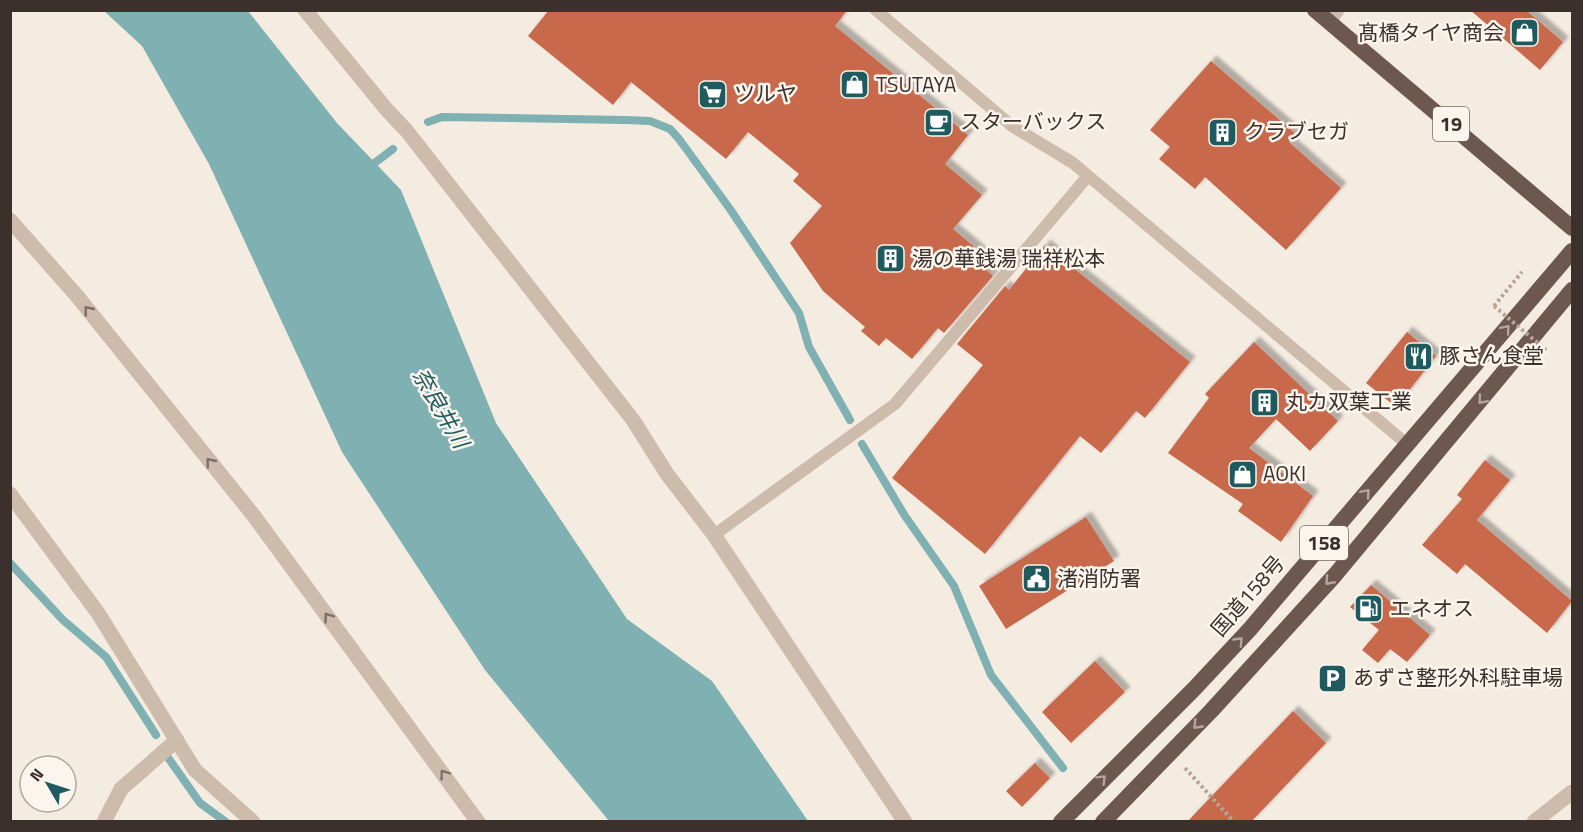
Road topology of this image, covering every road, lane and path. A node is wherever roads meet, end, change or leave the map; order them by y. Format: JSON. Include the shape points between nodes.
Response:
{"nodes":[{"id":1,"x":305,"y":10,"type":"edge"},
{"id":2,"x":876,"y":10,"type":"edge"},
{"id":3,"x":1315,"y":10,"type":"edge"},
{"id":4,"x":1333,"y":16,"type":"edge"},
{"id":5,"x":1088,"y":176,"type":"junction"},
{"id":6,"x":10,"y":220,"type":"edge"},
{"id":7,"x":1572,"y":228,"type":"edge"},
{"id":8,"x":1572,"y":251,"type":"edge"},
{"id":9,"x":1522,"y":272,"type":"dead end"},
{"id":10,"x":1572,"y":290,"type":"edge"},
{"id":11,"x":1545,"y":350,"type":"dead end"},
{"id":12,"x":1408,"y":445,"type":"junction"},
{"id":13,"x":10,"y":494,"type":"edge"},
{"id":14,"x":714,"y":535,"type":"junction"},
{"id":15,"x":177,"y":740,"type":"junction"},
{"id":16,"x":1185,"y":768,"type":"dead end"},
{"id":17,"x":1572,"y":792,"type":"edge"},
{"id":18,"x":104,"y":822,"type":"edge"},
{"id":19,"x":253,"y":822,"type":"edge"},
{"id":20,"x":478,"y":822,"type":"edge"},
{"id":21,"x":905,"y":822,"type":"edge"},
{"id":22,"x":1061,"y":822,"type":"edge"},
{"id":23,"x":1103,"y":822,"type":"edge"},
{"id":24,"x":1234,"y":822,"type":"edge"},
{"id":25,"x":1534,"y":822,"type":"edge"}],
"edges":[{"from":1,"to":14,"type":"street","via":[[406,130],[626,410],[667,474]]},
{"from":2,"to":5,"type":"lane","via":[[1012,126]]},
{"from":3,"to":4,"type":"highway","number":"19"},
{"from":4,"to":7,"type":"highway","number":"19"},
{"from":5,"to":12,"type":"lane"},
{"from":5,"to":14,"type":"lane","via":[[895,404]]},
{"from":20,"to":6,"type":"street","one_way":true,"via":[[254,516],[77,296]]},
{"from":12,"to":8,"type":"highway","name":"国道158号","number":"158","one_way":true},
{"from":9,"to":11,"type":"path","bridge":true,"via":[[1494,306]]},
{"from":10,"to":23,"type":"highway","number":"158","one_way":true,"via":[[1335,574],[1211,711]]},
{"from":22,"to":12,"type":"highway","name":"国道158号","number":"158","one_way":true,"via":[[1250,629]]},
{"from":13,"to":15,"type":"street","via":[[98,613]]},
{"from":14,"to":21,"type":"street"},
{"from":15,"to":18,"type":"street","via":[[121,789]]},
{"from":15,"to":19,"type":"street","via":[[195,770]]},
{"from":16,"to":24,"type":"path"},
{"from":17,"to":25,"type":"street"}]}
